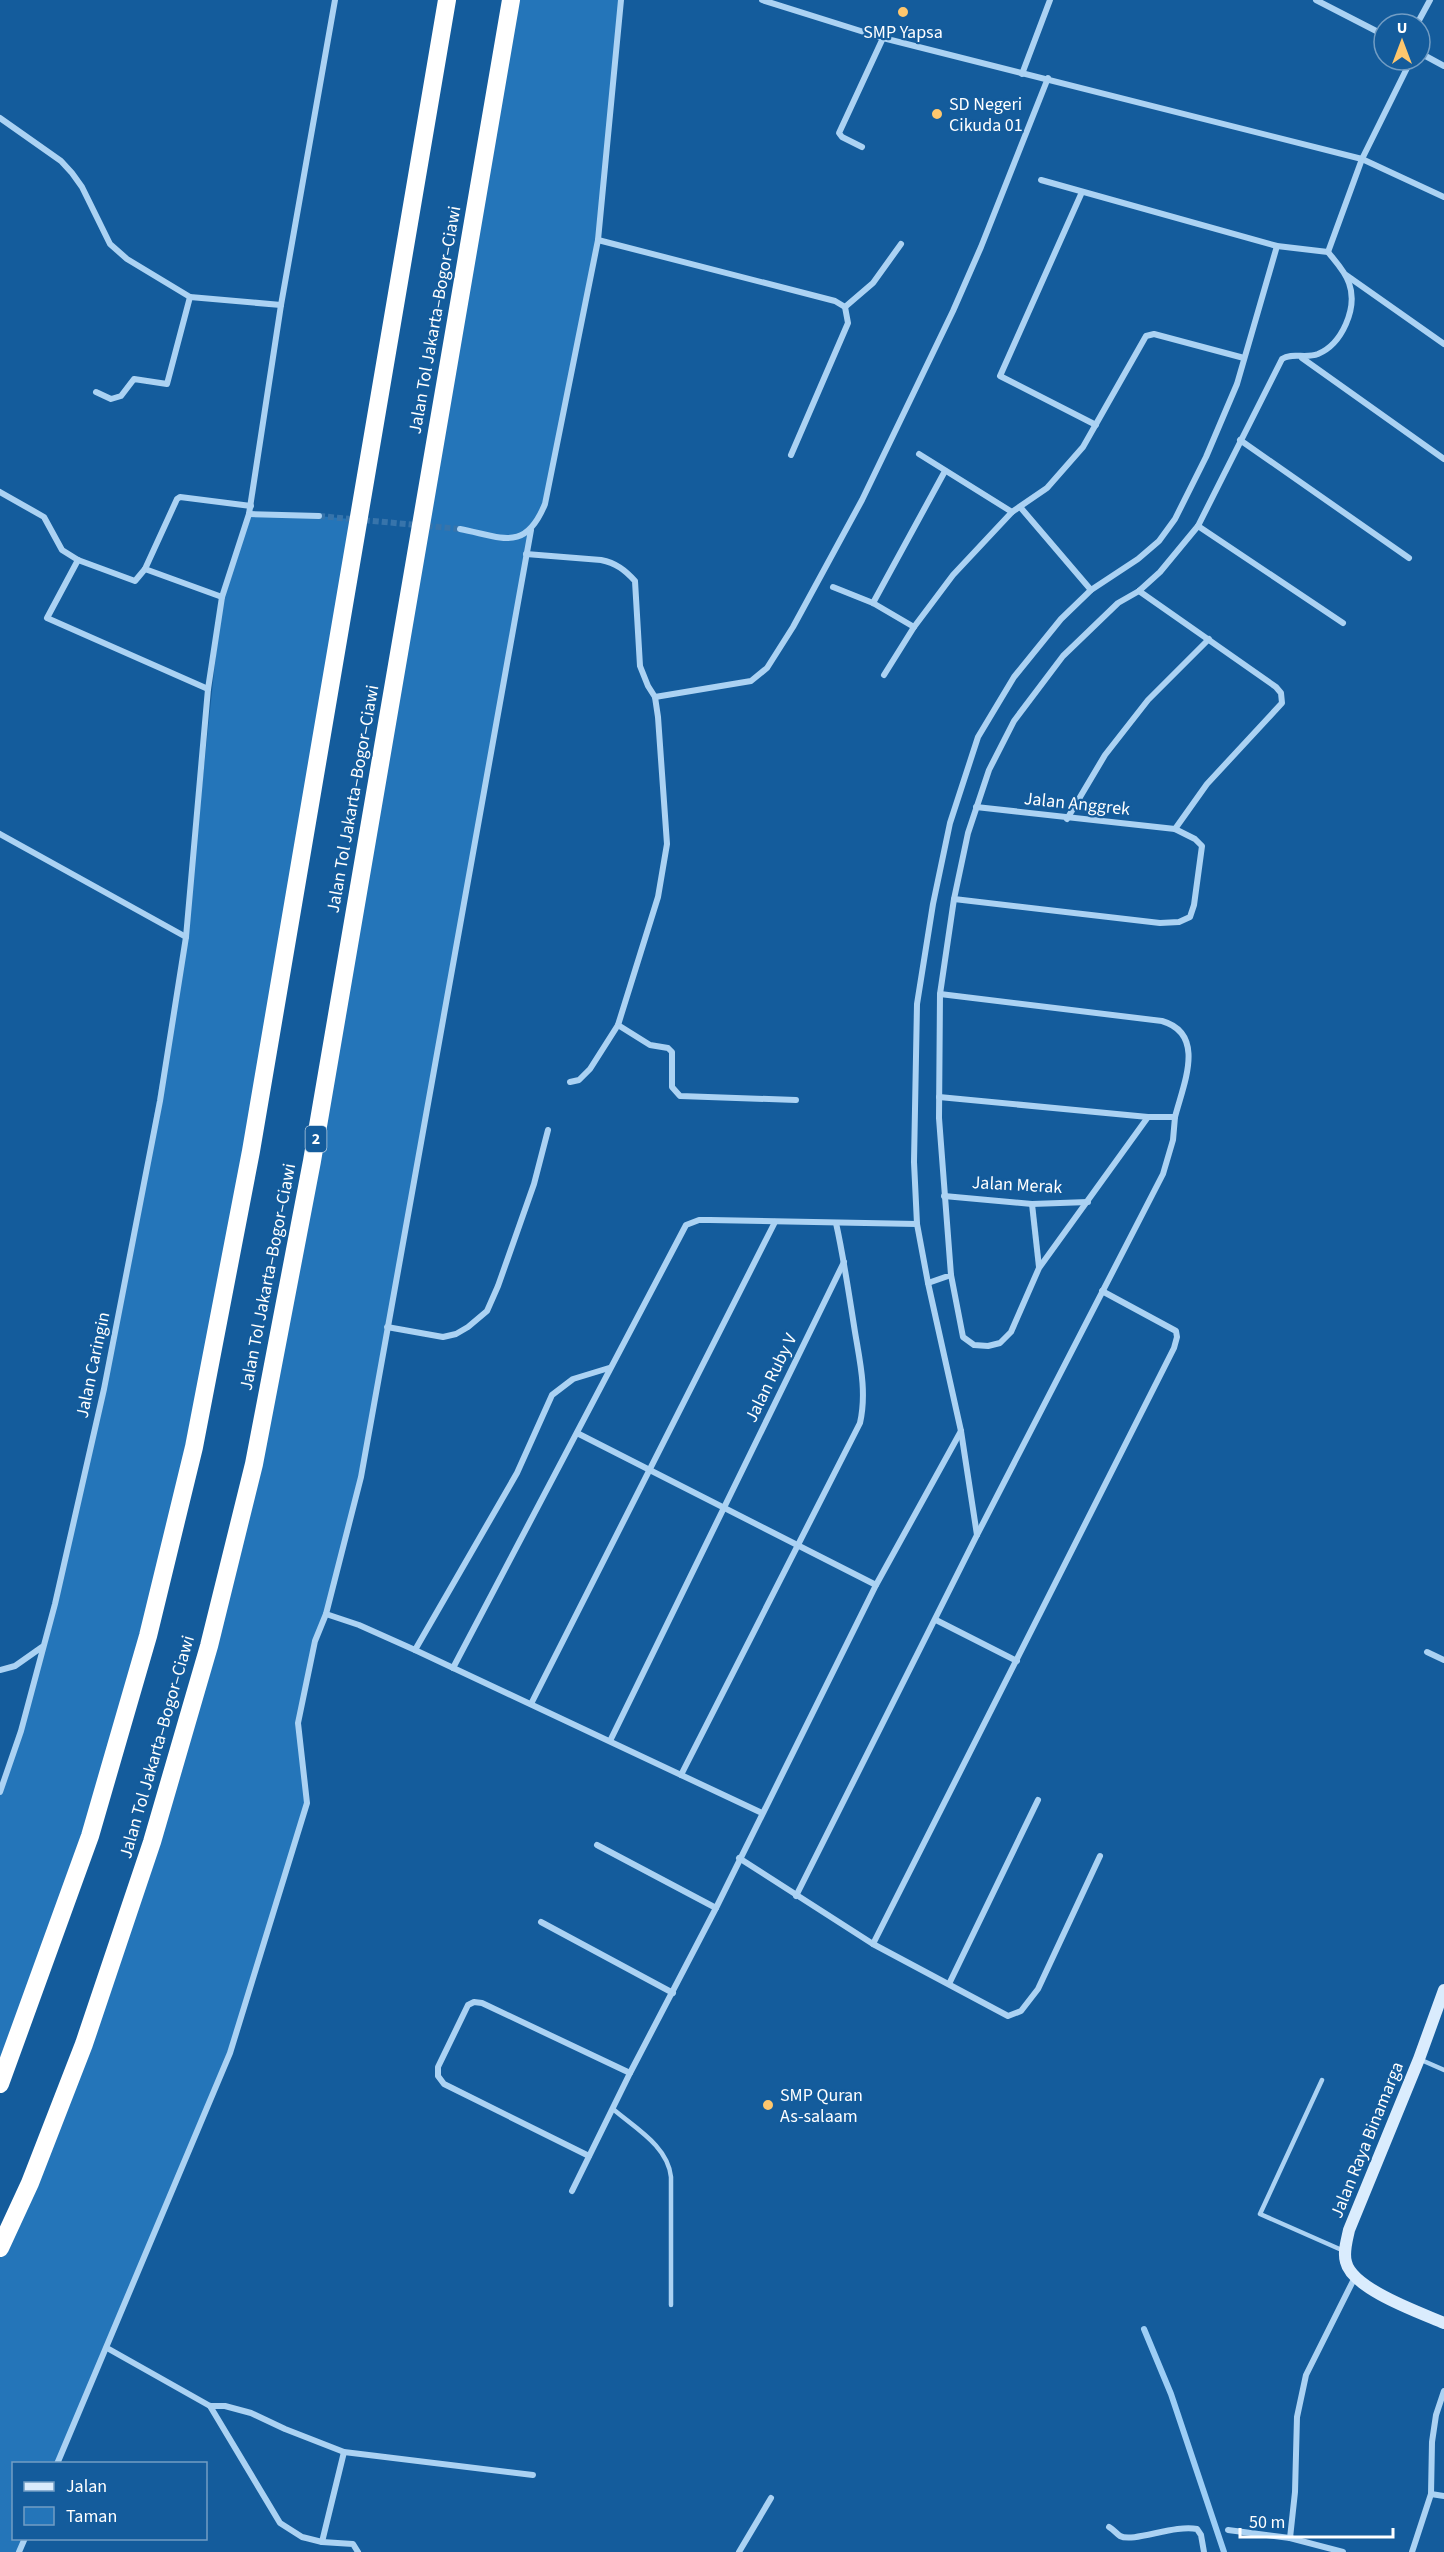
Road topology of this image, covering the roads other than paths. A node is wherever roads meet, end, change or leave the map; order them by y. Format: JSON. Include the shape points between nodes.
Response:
{"nodes":[{"id":1,"x":335,"y":0,"type":"edge"},
{"id":2,"x":447,"y":0,"type":"edge"},
{"id":3,"x":511,"y":0,"type":"edge"},
{"id":4,"x":621,"y":0,"type":"edge"},
{"id":5,"x":762,"y":0,"type":"edge"},
{"id":6,"x":1050,"y":0,"type":"edge"},
{"id":7,"x":1316,"y":0,"type":"edge"},
{"id":8,"x":1372,"y":29,"type":"edge"},
{"id":9,"x":883,"y":38,"type":"junction"},
{"id":10,"x":1405,"y":72,"type":"edge"},
{"id":11,"x":1022,"y":74,"type":"junction"},
{"id":12,"x":1048,"y":78,"type":"junction"},
{"id":13,"x":0,"y":118,"type":"edge"},
{"id":14,"x":862,"y":147,"type":"dead end"},
{"id":15,"x":1362,"y":159,"type":"junction"},
{"id":16,"x":1041,"y":180,"type":"dead end"},
{"id":17,"x":1082,"y":192,"type":"junction"},
{"id":18,"x":1444,"y":196,"type":"edge"},
{"id":19,"x":598,"y":240,"type":"junction"},
{"id":20,"x":901,"y":244,"type":"dead end"},
{"id":21,"x":1277,"y":246,"type":"junction"},
{"id":22,"x":1328,"y":252,"type":"junction"},
{"id":23,"x":1345,"y":275,"type":"junction"},
{"id":24,"x":190,"y":297,"type":"junction"},
{"id":25,"x":281,"y":305,"type":"junction"},
{"id":26,"x":845,"y":307,"type":"junction"},
{"id":27,"x":1444,"y":344,"type":"edge"},
{"id":28,"x":1244,"y":358,"type":"junction"},
{"id":29,"x":1302,"y":358,"type":"junction"},
{"id":30,"x":96,"y":392,"type":"dead end"},
{"id":31,"x":1096,"y":425,"type":"junction"},
{"id":32,"x":1240,"y":440,"type":"junction"},
{"id":33,"x":791,"y":454,"type":"dead end"},
{"id":34,"x":919,"y":454,"type":"dead end"},
{"id":35,"x":1444,"y":459,"type":"edge"},
{"id":36,"x":945,"y":471,"type":"junction"},
{"id":37,"x":0,"y":492,"type":"edge"},
{"id":38,"x":251,"y":506,"type":"junction"},
{"id":39,"x":1021,"y":508,"type":"junction"},
{"id":40,"x":1012,"y":512,"type":"junction"},
{"id":41,"x":249,"y":514,"type":"junction"},
{"id":42,"x":319,"y":516,"type":"tunnel mouth"},
{"id":43,"x":1198,"y":526,"type":"junction"},
{"id":44,"x":460,"y":529,"type":"tunnel mouth"},
{"id":45,"x":531,"y":530,"type":"junction"},
{"id":46,"x":526,"y":554,"type":"junction"},
{"id":47,"x":1409,"y":558,"type":"dead end"},
{"id":48,"x":78,"y":560,"type":"junction"},
{"id":49,"x":145,"y":569,"type":"junction"},
{"id":50,"x":833,"y":586,"type":"dead end"},
{"id":51,"x":1091,"y":590,"type":"junction"},
{"id":52,"x":1138,"y":591,"type":"junction"},
{"id":53,"x":222,"y":597,"type":"junction"},
{"id":54,"x":873,"y":603,"type":"junction"},
{"id":55,"x":1343,"y":623,"type":"dead end"},
{"id":56,"x":914,"y":627,"type":"junction"},
{"id":57,"x":1209,"y":639,"type":"junction"},
{"id":58,"x":884,"y":675,"type":"dead end"},
{"id":59,"x":208,"y":689,"type":"junction"},
{"id":60,"x":655,"y":697,"type":"junction"},
{"id":61,"x":976,"y":807,"type":"junction"},
{"id":62,"x":1067,"y":819,"type":"junction"},
{"id":63,"x":1175,"y":829,"type":"junction"},
{"id":64,"x":0,"y":834,"type":"edge"},
{"id":65,"x":954,"y":899,"type":"junction"},
{"id":66,"x":186,"y":937,"type":"junction"},
{"id":67,"x":940,"y":994,"type":"junction"},
{"id":68,"x":618,"y":1025,"type":"junction"},
{"id":69,"x":570,"y":1082,"type":"dead end"},
{"id":70,"x":939,"y":1097,"type":"junction"},
{"id":71,"x":796,"y":1100,"type":"dead end"},
{"id":72,"x":1148,"y":1117,"type":"junction"},
{"id":73,"x":1175,"y":1117,"type":"junction"},
{"id":74,"x":548,"y":1130,"type":"dead end"},
{"id":75,"x":944,"y":1196,"type":"junction"},
{"id":76,"x":1088,"y":1202,"type":"junction"},
{"id":77,"x":1032,"y":1204,"type":"junction"},
{"id":78,"x":775,"y":1222,"type":"junction"},
{"id":79,"x":836,"y":1222,"type":"junction"},
{"id":80,"x":917,"y":1224,"type":"junction"},
{"id":81,"x":844,"y":1262,"type":"junction"},
{"id":82,"x":1039,"y":1268,"type":"junction"},
{"id":83,"x":951,"y":1275,"type":"junction"},
{"id":84,"x":928,"y":1283,"type":"junction"},
{"id":85,"x":1102,"y":1291,"type":"junction"},
{"id":86,"x":387,"y":1327,"type":"junction"},
{"id":87,"x":609,"y":1368,"type":"junction"},
{"id":88,"x":961,"y":1431,"type":"junction"},
{"id":89,"x":577,"y":1433,"type":"junction"},
{"id":90,"x":648,"y":1469,"type":"junction"},
{"id":91,"x":724,"y":1508,"type":"junction"},
{"id":92,"x":977,"y":1535,"type":"junction"},
{"id":93,"x":798,"y":1546,"type":"junction"},
{"id":94,"x":876,"y":1586,"type":"junction"},
{"id":95,"x":326,"y":1614,"type":"junction"},
{"id":96,"x":936,"y":1620,"type":"junction"},
{"id":97,"x":43,"y":1647,"type":"junction"},
{"id":98,"x":415,"y":1650,"type":"junction"},
{"id":99,"x":1427,"y":1652,"type":"dead end"},
{"id":100,"x":1444,"y":1660,"type":"edge"},
{"id":101,"x":1017,"y":1661,"type":"junction"},
{"id":102,"x":453,"y":1668,"type":"junction"},
{"id":103,"x":0,"y":1670,"type":"edge"},
{"id":104,"x":531,"y":1704,"type":"junction"},
{"id":105,"x":610,"y":1741,"type":"junction"},
{"id":106,"x":681,"y":1775,"type":"junction"},
{"id":107,"x":0,"y":1792,"type":"edge"},
{"id":108,"x":1038,"y":1800,"type":"dead end"},
{"id":109,"x":762,"y":1813,"type":"junction"},
{"id":110,"x":597,"y":1845,"type":"dead end"},
{"id":111,"x":1100,"y":1856,"type":"dead end"},
{"id":112,"x":739,"y":1858,"type":"junction"},
{"id":113,"x":796,"y":1896,"type":"junction"},
{"id":114,"x":716,"y":1908,"type":"junction"},
{"id":115,"x":541,"y":1922,"type":"dead end"},
{"id":116,"x":873,"y":1944,"type":"junction"},
{"id":117,"x":949,"y":1984,"type":"junction"},
{"id":118,"x":1444,"y":1989,"type":"edge"},
{"id":119,"x":673,"y":1993,"type":"junction"},
{"id":120,"x":1419,"y":2060,"type":"junction"},
{"id":121,"x":1444,"y":2070,"type":"edge"},
{"id":122,"x":630,"y":2073,"type":"junction"},
{"id":123,"x":1322,"y":2080,"type":"dead end"},
{"id":124,"x":0,"y":2084,"type":"edge"},
{"id":125,"x":613,"y":2109,"type":"junction"},
{"id":126,"x":590,"y":2156,"type":"junction"},
{"id":127,"x":572,"y":2191,"type":"dead end"},
{"id":128,"x":0,"y":2248,"type":"edge"},
{"id":129,"x":1345,"y":2251,"type":"junction"},
{"id":130,"x":1355,"y":2277,"type":"junction"},
{"id":131,"x":671,"y":2304,"type":"dead end"},
{"id":132,"x":1444,"y":2323,"type":"edge"},
{"id":133,"x":106,"y":2348,"type":"junction"},
{"id":134,"x":1444,"y":2391,"type":"edge"},
{"id":135,"x":210,"y":2406,"type":"junction"},
{"id":136,"x":344,"y":2452,"type":"junction"},
{"id":137,"x":57,"y":2462,"type":"edge"},
{"id":138,"x":533,"y":2475,"type":"dead end"},
{"id":139,"x":1431,"y":2494,"type":"junction"},
{"id":140,"x":1444,"y":2496,"type":"edge"},
{"id":141,"x":771,"y":2498,"type":"dead end"},
{"id":142,"x":1110,"y":2527,"type":"dead end"},
{"id":143,"x":1228,"y":2530,"type":"dead end"},
{"id":144,"x":1290,"y":2538,"type":"junction"},
{"id":145,"x":322,"y":2542,"type":"junction"},
{"id":146,"x":358,"y":2552,"type":"edge"},
{"id":147,"x":739,"y":2552,"type":"edge"},
{"id":148,"x":1204,"y":2552,"type":"edge"},
{"id":149,"x":1343,"y":2552,"type":"edge"},
{"id":150,"x":1413,"y":2552,"type":"edge"}],
"edges":[{"from":1,"to":25,"type":"street","name":"Jalan Caringin"},
{"from":2,"to":124,"type":"highway","via":[[251,1151],[194,1447],[148,1636],[90,1836]]},
{"from":3,"to":128,"type":"highway","name":"Jalan Tol Jakarta–Bogor–Ciawi","number":"2","via":[[314,1149],[254,1464],[209,1646],[153,1842],[84,2044]]},
{"from":4,"to":19,"type":"street"},
{"from":5,"to":9,"type":"street"},
{"from":6,"to":11,"type":"street"},
{"from":7,"to":8,"type":"street"},
{"from":9,"to":11,"type":"street"},
{"from":9,"to":14,"type":"street","via":[[839,133]]},
{"from":10,"to":15,"type":"street"},
{"from":11,"to":12,"type":"street"},
{"from":12,"to":15,"type":"street"},
{"from":12,"to":60,"type":"street","via":[[953,311],[862,500],[767,668],[751,681]]},
{"from":13,"to":24,"type":"street","via":[[61,160],[82,187],[110,244],[127,259]]},
{"from":15,"to":18,"type":"street"},
{"from":15,"to":22,"type":"street"},
{"from":16,"to":17,"type":"street"},
{"from":17,"to":21,"type":"street"},
{"from":17,"to":31,"type":"street","via":[[1000,376]]},
{"from":19,"to":26,"type":"street","via":[[835,301]]},
{"from":19,"to":45,"type":"street","via":[[551,480],[545,504]]},
{"from":20,"to":26,"type":"street","via":[[873,283]]},
{"from":21,"to":22,"type":"street"},
{"from":21,"to":28,"type":"street"},
{"from":22,"to":23,"type":"street"},
{"from":23,"to":27,"type":"street"},
{"from":23,"to":29,"type":"street","via":[[1352,299],[1337,340],[1317,355]]},
{"from":24,"to":25,"type":"street"},
{"from":24,"to":30,"type":"street","via":[[167,384],[134,379],[121,396],[111,399]]},
{"from":25,"to":38,"type":"street","name":"Jalan Caringin"},
{"from":26,"to":33,"type":"street","via":[[848,323]]},
{"from":28,"to":31,"type":"street","via":[[1149,335],[1141,342]]},
{"from":28,"to":51,"type":"street","via":[[1238,384],[1175,519],[1145,553]]},
{"from":29,"to":32,"type":"street","via":[[1289,355],[1282,359]]},
{"from":29,"to":35,"type":"street"},
{"from":31,"to":39,"type":"street","via":[[1083,447],[1047,488]]},
{"from":32,"to":43,"type":"street"},
{"from":32,"to":47,"type":"street"},
{"from":34,"to":36,"type":"street"},
{"from":36,"to":40,"type":"street"},
{"from":36,"to":54,"type":"street"},
{"from":37,"to":48,"type":"street","via":[[44,517],[62,550]]},
{"from":38,"to":41,"type":"street","name":"Jalan Caringin"},
{"from":38,"to":49,"type":"street","via":[[180,497]]},
{"from":39,"to":40,"type":"street"},
{"from":39,"to":51,"type":"street"},
{"from":40,"to":56,"type":"street","via":[[953,575]]},
{"from":41,"to":42,"type":"street"},
{"from":41,"to":53,"type":"street","name":"Jalan Caringin"},
{"from":43,"to":52,"type":"street","via":[[1160,572]]},
{"from":43,"to":55,"type":"street"},
{"from":44,"to":45,"type":"street","via":[[511,538]]},
{"from":45,"to":46,"type":"street"},
{"from":46,"to":60,"type":"street","via":[[601,560],[628,573],[635,581],[640,666]]},
{"from":46,"to":86,"type":"street"},
{"from":48,"to":49,"type":"street","via":[[135,581]]},
{"from":48,"to":59,"type":"street","via":[[47,618]]},
{"from":49,"to":53,"type":"street"},
{"from":50,"to":54,"type":"street"},
{"from":51,"to":80,"type":"street","via":[[1060,619],[995,706],[978,737],[950,823],[917,1004]]},
{"from":52,"to":57,"type":"street"},
{"from":52,"to":61,"type":"street","via":[[1118,603],[1063,656],[1021,712],[989,770]]},
{"from":53,"to":59,"type":"street","name":"Jalan Caringin"},
{"from":54,"to":56,"type":"street"},
{"from":56,"to":58,"type":"street"},
{"from":57,"to":62,"type":"street","via":[[1148,700],[1105,755]]},
{"from":57,"to":63,"type":"street","via":[[1276,687],[1282,703],[1207,784]]},
{"from":59,"to":66,"type":"street","name":"Jalan Caringin"},
{"from":60,"to":68,"type":"street","via":[[668,844],[658,897]]},
{"from":61,"to":62,"type":"street","name":"Jalan Anggrek"},
{"from":61,"to":65,"type":"street"},
{"from":62,"to":63,"type":"street","name":"Jalan Anggrek"},
{"from":63,"to":65,"type":"street","via":[[1202,846],[1194,905],[1190,917],[1179,922]]},
{"from":64,"to":66,"type":"street"},
{"from":65,"to":67,"type":"street"},
{"from":66,"to":97,"type":"street","name":"Jalan Caringin","via":[[160,1101],[104,1389]]},
{"from":67,"to":70,"type":"street"},
{"from":67,"to":73,"type":"street","via":[[1173,1024],[1188,1039],[1190,1051]]},
{"from":68,"to":69,"type":"street","via":[[590,1069],[579,1080]]},
{"from":68,"to":71,"type":"street","via":[[650,1045],[672,1052],[672,1087],[680,1096]]},
{"from":70,"to":72,"type":"street"},
{"from":70,"to":75,"type":"street"},
{"from":72,"to":73,"type":"street"},
{"from":72,"to":76,"type":"street"},
{"from":73,"to":85,"type":"street","via":[[1163,1174]]},
{"from":74,"to":86,"type":"street","via":[[534,1184],[487,1311],[456,1334],[442,1337]]},
{"from":75,"to":77,"type":"street","name":"Jalan Merak"},
{"from":75,"to":83,"type":"street"},
{"from":76,"to":77,"type":"street","name":"Jalan Merak"},
{"from":76,"to":82,"type":"street"},
{"from":77,"to":82,"type":"street"},
{"from":78,"to":79,"type":"street"},
{"from":78,"to":87,"type":"street","via":[[710,1220],[686,1225]]},
{"from":78,"to":90,"type":"street"},
{"from":79,"to":80,"type":"street"},
{"from":79,"to":81,"type":"street"},
{"from":80,"to":84,"type":"street"},
{"from":81,"to":91,"type":"street","name":"Jalan Ruby V"},
{"from":81,"to":93,"type":"street","via":[[865,1402],[860,1423]]},
{"from":82,"to":83,"type":"street","via":[[1011,1332],[1000,1343],[988,1346],[974,1345],[963,1337]]},
{"from":83,"to":84,"type":"street"},
{"from":84,"to":88,"type":"street"},
{"from":85,"to":92,"type":"street"},
{"from":85,"to":101,"type":"street","via":[[1176,1331],[1177,1337]]},
{"from":86,"to":95,"type":"street","via":[[361,1477]]},
{"from":87,"to":89,"type":"street"},
{"from":87,"to":98,"type":"street","via":[[573,1379],[552,1395],[517,1473]]},
{"from":88,"to":92,"type":"street"},
{"from":88,"to":94,"type":"street"},
{"from":89,"to":90,"type":"street"},
{"from":89,"to":102,"type":"street"},
{"from":90,"to":91,"type":"street"},
{"from":90,"to":104,"type":"street"},
{"from":91,"to":93,"type":"street"},
{"from":91,"to":105,"type":"street","name":"Jalan Ruby V"},
{"from":92,"to":96,"type":"street"},
{"from":93,"to":94,"type":"street"},
{"from":93,"to":106,"type":"street"},
{"from":94,"to":109,"type":"street"},
{"from":95,"to":98,"type":"street"},
{"from":95,"to":133,"type":"street","via":[[315,1641],[298,1722],[307,1803],[300,1830],[231,2053]]},
{"from":96,"to":101,"type":"street"},
{"from":96,"to":113,"type":"street"},
{"from":97,"to":103,"type":"street","via":[[15,1666]]},
{"from":97,"to":107,"type":"street","name":"Jalan Caringin"},
{"from":98,"to":102,"type":"street"},
{"from":99,"to":100,"type":"street"},
{"from":101,"to":116,"type":"street"},
{"from":102,"to":104,"type":"street"},
{"from":104,"to":105,"type":"street"},
{"from":105,"to":106,"type":"street"},
{"from":106,"to":109,"type":"street"},
{"from":108,"to":117,"type":"street"},
{"from":109,"to":112,"type":"street"},
{"from":110,"to":114,"type":"street"},
{"from":111,"to":117,"type":"street","via":[[1038,1989],[1021,2012],[1008,2016]]},
{"from":112,"to":113,"type":"street"},
{"from":112,"to":114,"type":"street"},
{"from":113,"to":116,"type":"street"},
{"from":114,"to":119,"type":"street"},
{"from":115,"to":119,"type":"street"},
{"from":116,"to":117,"type":"street"},
{"from":118,"to":120,"type":"street","name":"Jalan Raya Binamarga"},
{"from":119,"to":122,"type":"street"},
{"from":120,"to":121,"type":"lane"},
{"from":120,"to":129,"type":"street","name":"Jalan Raya Binamarga","via":[[1348,2230]]},
{"from":122,"to":125,"type":"street"},
{"from":122,"to":126,"type":"street","via":[[474,2002],[468,2005],[443,2056],[438,2076],[444,2084]]},
{"from":123,"to":129,"type":"lane","via":[[1260,2214]]},
{"from":125,"to":126,"type":"street"},
{"from":125,"to":131,"type":"lane","via":[[668,2161]]},
{"from":126,"to":127,"type":"street"},
{"from":129,"to":130,"type":"street","via":[[1346,2264]]},
{"from":130,"to":132,"type":"street","via":[[1380,2295]]},
{"from":130,"to":144,"type":"street","via":[[1306,2375],[1297,2417]]},
{"from":133,"to":135,"type":"street"},
{"from":133,"to":137,"type":"street"},
{"from":134,"to":139,"type":"street","via":[[1433,2433]]},
{"from":135,"to":136,"type":"street","via":[[251,2413]]},
{"from":135,"to":145,"type":"street","via":[[280,2523],[302,2537]]},
{"from":136,"to":138,"type":"street"},
{"from":136,"to":145,"type":"street"},
{"from":139,"to":140,"type":"street"},
{"from":139,"to":150,"type":"street"},
{"from":141,"to":147,"type":"street"},
{"from":142,"to":148,"type":"street","via":[[1121,2537],[1131,2538],[1176,2527],[1197,2529]]},
{"from":143,"to":144,"type":"street"},
{"from":144,"to":149,"type":"street"},
{"from":145,"to":146,"type":"street","via":[[353,2544]]}]}
